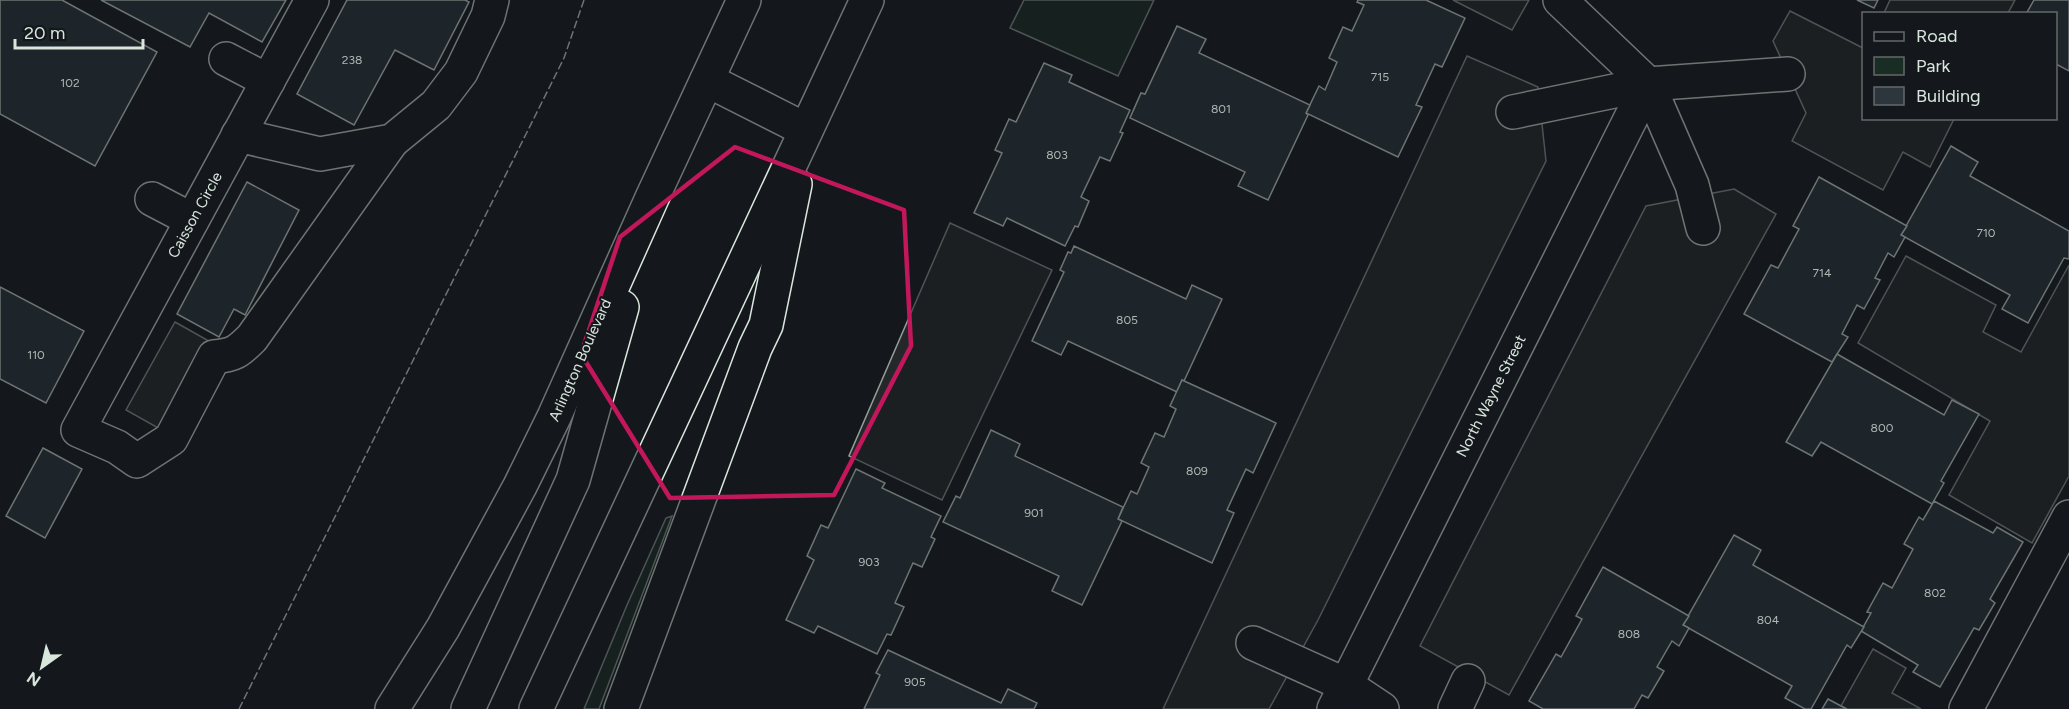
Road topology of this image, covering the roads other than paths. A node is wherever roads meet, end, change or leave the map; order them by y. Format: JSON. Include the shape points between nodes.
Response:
{"nodes":[{"id":1,"x":312,"y":0,"type":"edge"},
{"id":2,"x":492,"y":0,"type":"edge"},
{"id":3,"x":744,"y":0,"type":"edge"},
{"id":4,"x":867,"y":0,"type":"edge"},
{"id":5,"x":1560,"y":0,"type":"edge"},
{"id":6,"x":226,"y":59,"type":"dead end"},
{"id":7,"x":1788,"y":74,"type":"dead end"},
{"id":8,"x":707,"y":80,"type":"junction"},
{"id":9,"x":268,"y":81,"type":"junction"},
{"id":10,"x":1648,"y":84,"type":"junction"},
{"id":11,"x":1513,"y":112,"type":"dead end"},
{"id":12,"x":806,"y":130,"type":"junction"},
{"id":13,"x":238,"y":135,"type":"junction"},
{"id":14,"x":392,"y":141,"type":"junction"},
{"id":15,"x":652,"y":198,"type":"junction"},
{"id":16,"x":152,"y":199,"type":"dead end"},
{"id":17,"x":192,"y":220,"type":"junction"},
{"id":18,"x":1703,"y":228,"type":"dead end"},
{"id":19,"x":2069,"y":517,"type":"edge"},
{"id":20,"x":1253,"y":643,"type":"dead end"},
{"id":21,"x":1340,"y":697,"type":"edge"},
{"id":22,"x":392,"y":709,"type":"edge"},
{"id":23,"x":468,"y":709,"type":"edge"},
{"id":24,"x":537,"y":709,"type":"edge"},
{"id":25,"x":621,"y":709,"type":"edge"},
{"id":26,"x":1382,"y":709,"type":"edge"},
{"id":27,"x":1966,"y":709,"type":"edge"}],
"edges":[{"from":1,"to":9,"type":"main road","name":"Caisson Circle"},
{"from":2,"to":14,"type":"main road","via":[[461,72],[435,105]]},
{"from":3,"to":8,"type":"main road","name":"Arlington Boulevard"},
{"from":4,"to":12,"type":"main road"},
{"from":5,"to":10,"type":"main road"},
{"from":6,"to":9,"type":"main road"},
{"from":7,"to":10,"type":"main road"},
{"from":8,"to":12,"type":"main road"},
{"from":8,"to":15,"type":"main road","name":"Arlington Boulevard"},
{"from":9,"to":13,"type":"main road","name":"Caisson Circle"},
{"from":10,"to":11,"type":"main road"},
{"from":10,"to":18,"type":"main road","via":[[1692,185]]},
{"from":10,"to":21,"type":"main road","name":"North Wayne Street"},
{"from":12,"to":24,"type":"main road"},
{"from":12,"to":25,"type":"main road","via":[[766,325]]},
{"from":13,"to":14,"type":"main road","via":[[320,154]]},
{"from":13,"to":17,"type":"main road","name":"Caisson Circle"},
{"from":14,"to":17,"type":"main road","name":"Caisson Circle","via":[[252,338],[239,351],[214,357],[171,439],[137,461],[117,447],[78,430]]},
{"from":15,"to":22,"type":"main road","name":"Arlington Boulevard","via":[[520,486],[443,628]]},
{"from":15,"to":23,"type":"main road","via":[[573,480]]},
{"from":16,"to":17,"type":"main road"},
{"from":19,"to":27,"type":"main road"},
{"from":20,"to":21,"type":"main road"},
{"from":21,"to":26,"type":"main road"}]}
